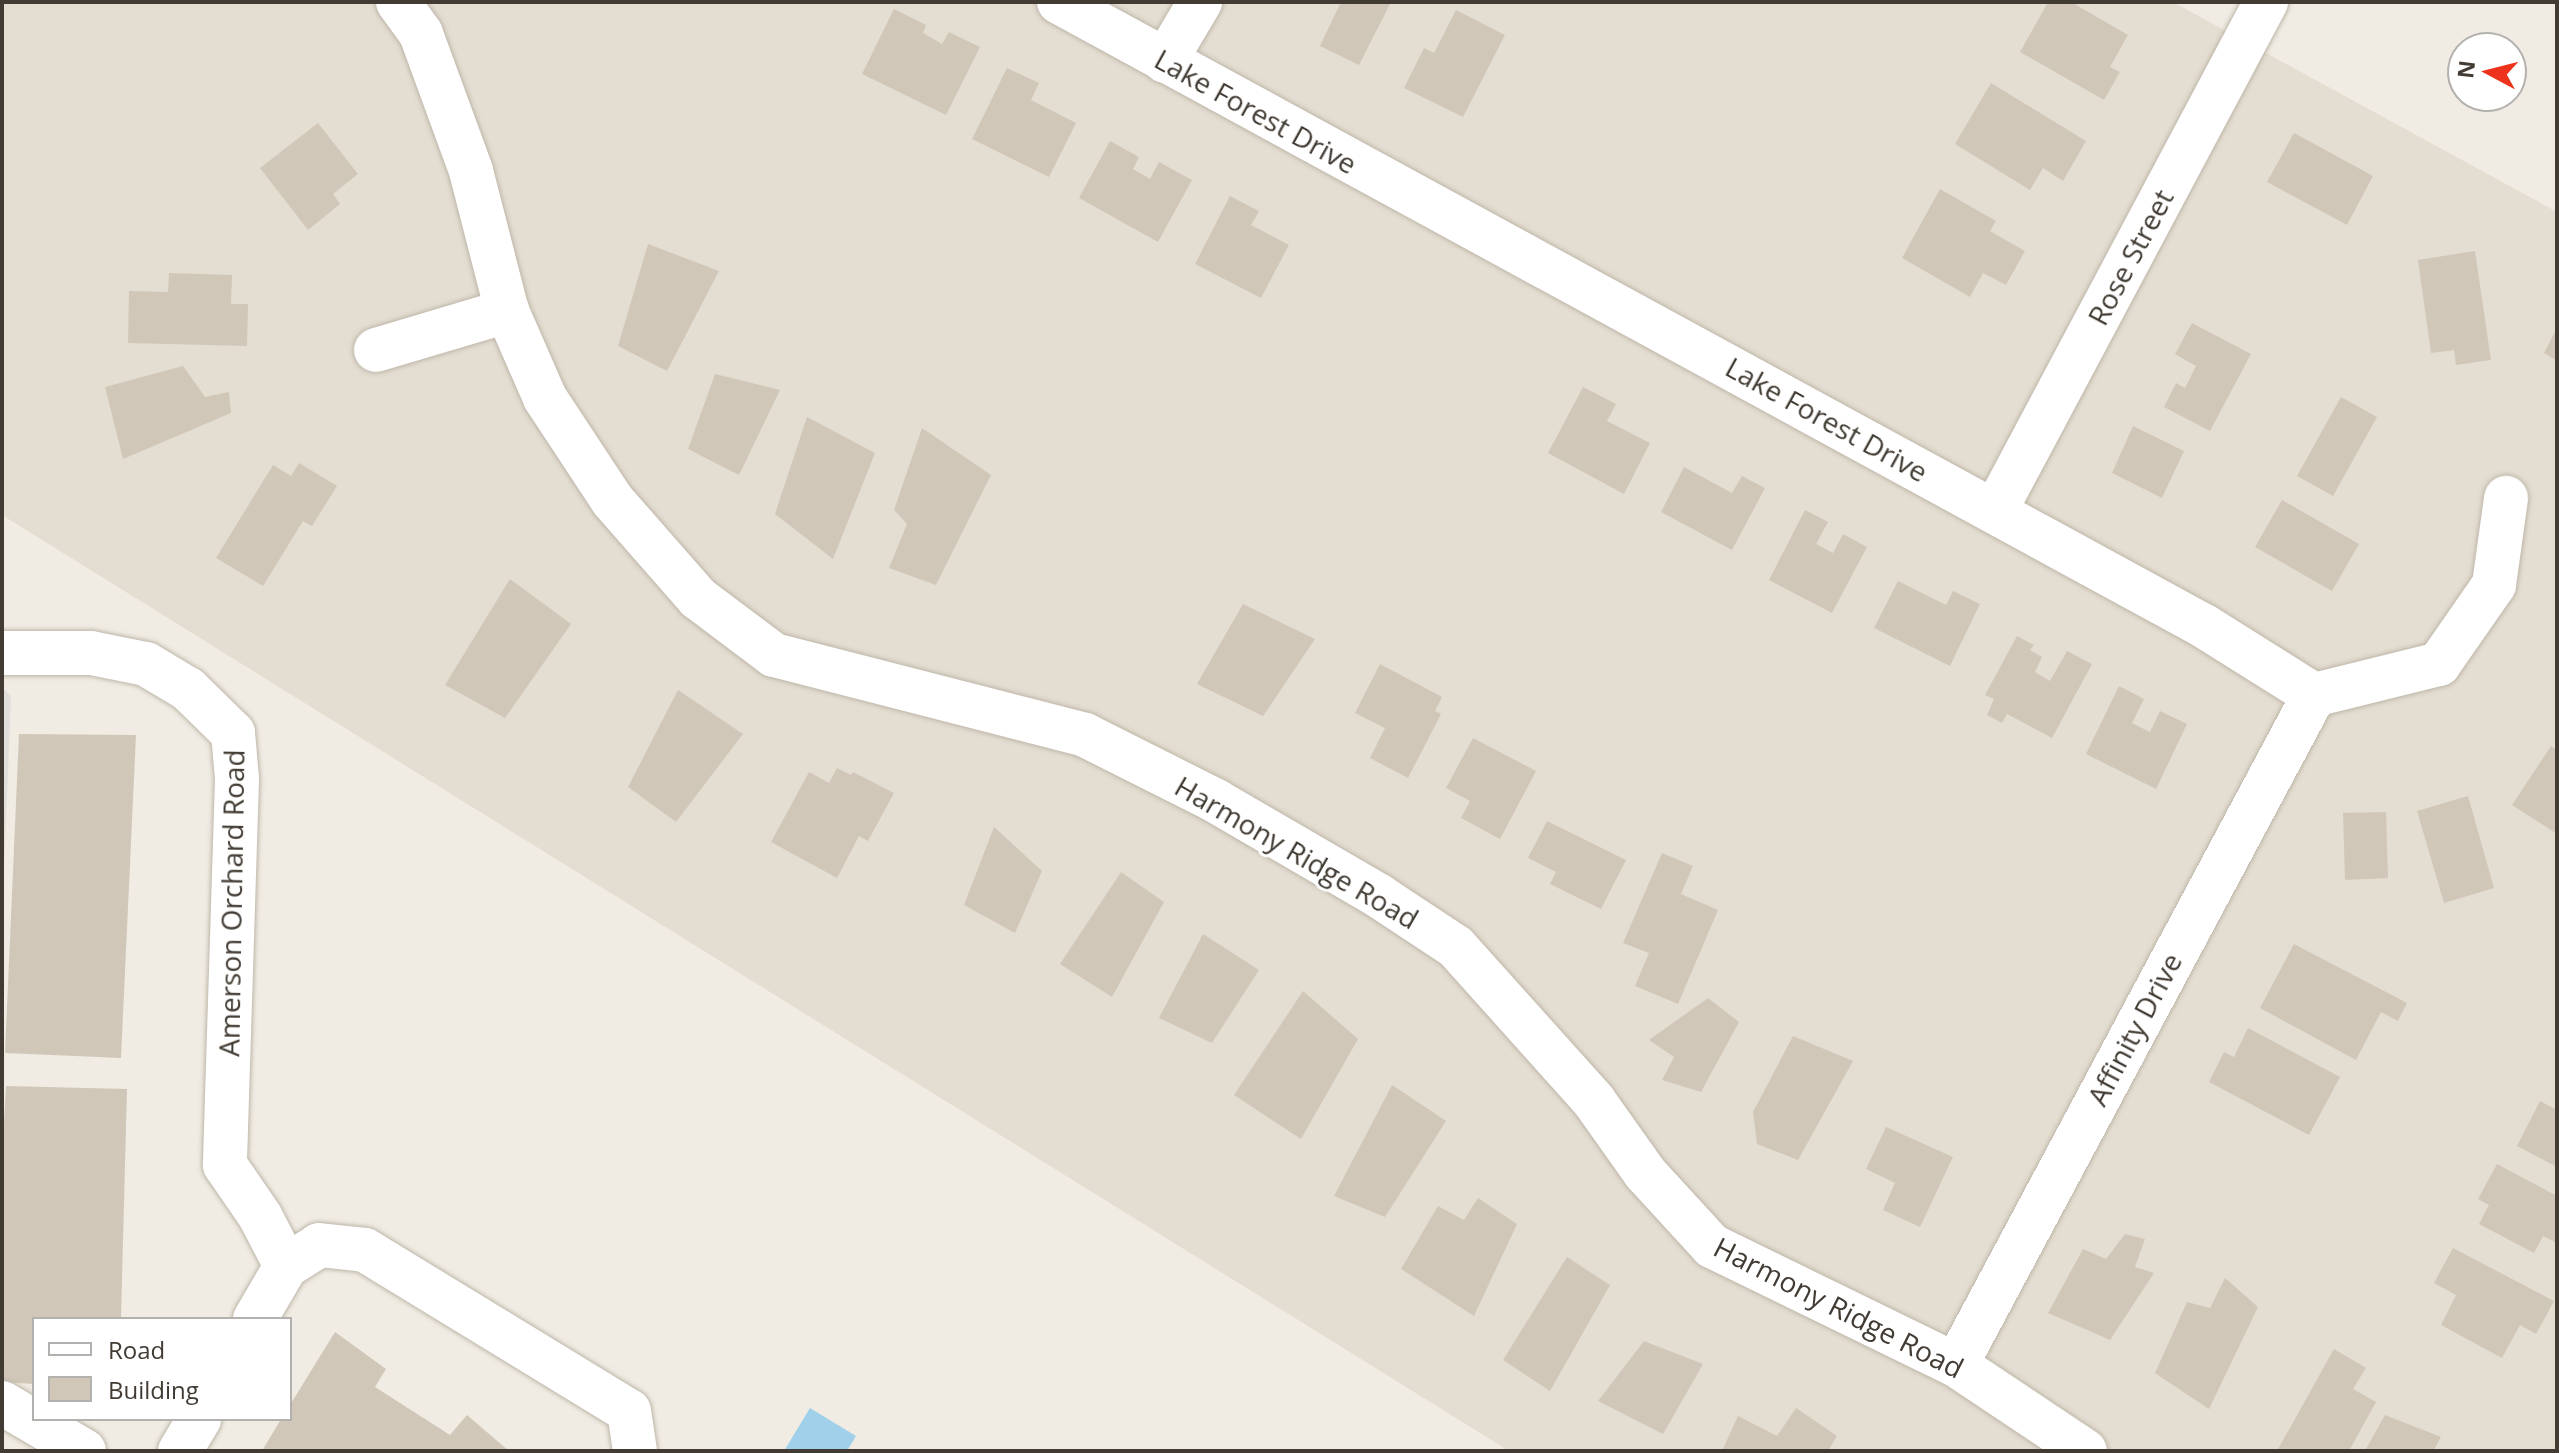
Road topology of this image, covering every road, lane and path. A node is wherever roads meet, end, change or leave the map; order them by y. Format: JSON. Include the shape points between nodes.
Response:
{"nodes":[{"id":1,"x":398,"y":2,"type":"edge"},
{"id":2,"x":1059,"y":2,"type":"edge"},
{"id":3,"x":1200,"y":2,"type":"edge"},
{"id":4,"x":2266,"y":2,"type":"edge"},
{"id":5,"x":1165,"y":61,"type":"junction"},
{"id":6,"x":507,"y":311,"type":"junction"},
{"id":7,"x":376,"y":350,"type":"dead end"},
{"id":8,"x":2506,"y":498,"type":"dead end"},
{"id":9,"x":1995,"y":511,"type":"junction"},
{"id":10,"x":2,"y":653,"type":"edge"},
{"id":11,"x":2314,"y":695,"type":"junction"},
{"id":12,"x":286,"y":1266,"type":"junction"},
{"id":13,"x":256,"y":1317,"type":"edge"},
{"id":14,"x":1956,"y":1365,"type":"junction"},
{"id":15,"x":2,"y":1403,"type":"edge"},
{"id":16,"x":32,"y":1421,"type":"edge"},
{"id":17,"x":33,"y":1421,"type":"edge"},
{"id":18,"x":198,"y":1421,"type":"edge"},
{"id":19,"x":84,"y":1451,"type":"edge"},
{"id":20,"x":180,"y":1451,"type":"edge"},
{"id":21,"x":635,"y":1451,"type":"edge"},
{"id":22,"x":2085,"y":1451,"type":"edge"}],
"edges":[{"from":1,"to":6,"type":"street","name":"Harmony Ridge Road","via":[[421,34],[471,171]]},
{"from":2,"to":5,"type":"street","name":"Lake Forest Drive"},
{"from":3,"to":5,"type":"street"},
{"from":4,"to":9,"type":"street","name":"Rose Street"},
{"from":5,"to":9,"type":"street","name":"Lake Forest Drive"},
{"from":6,"to":7,"type":"street"},
{"from":6,"to":14,"type":"street","name":"Harmony Ridge Road","via":[[545,398],[613,501],[698,598],[774,655],[1085,735],[1216,801],[1379,896],[1456,947],[1594,1101],[1645,1173],[1712,1246]]},
{"from":8,"to":11,"type":"street","via":[[2494,585],[2439,664]]},
{"from":9,"to":11,"type":"street","name":"Lake Forest Drive","via":[[2204,626]]},
{"from":10,"to":12,"type":"street","name":"Amerson Orchard Road","via":[[91,653],[146,664],[188,689],[233,733],[237,779],[225,1165]]},
{"from":11,"to":14,"type":"street","name":"Affinity Drive"},
{"from":12,"to":13,"type":"street"},
{"from":12,"to":21,"type":"street","via":[[319,1245],[365,1250],[629,1411]]},
{"from":14,"to":22,"type":"street","name":"Harmony Ridge Road"},
{"from":15,"to":16,"type":"street"},
{"from":17,"to":19,"type":"street"},
{"from":18,"to":20,"type":"street"}]}
